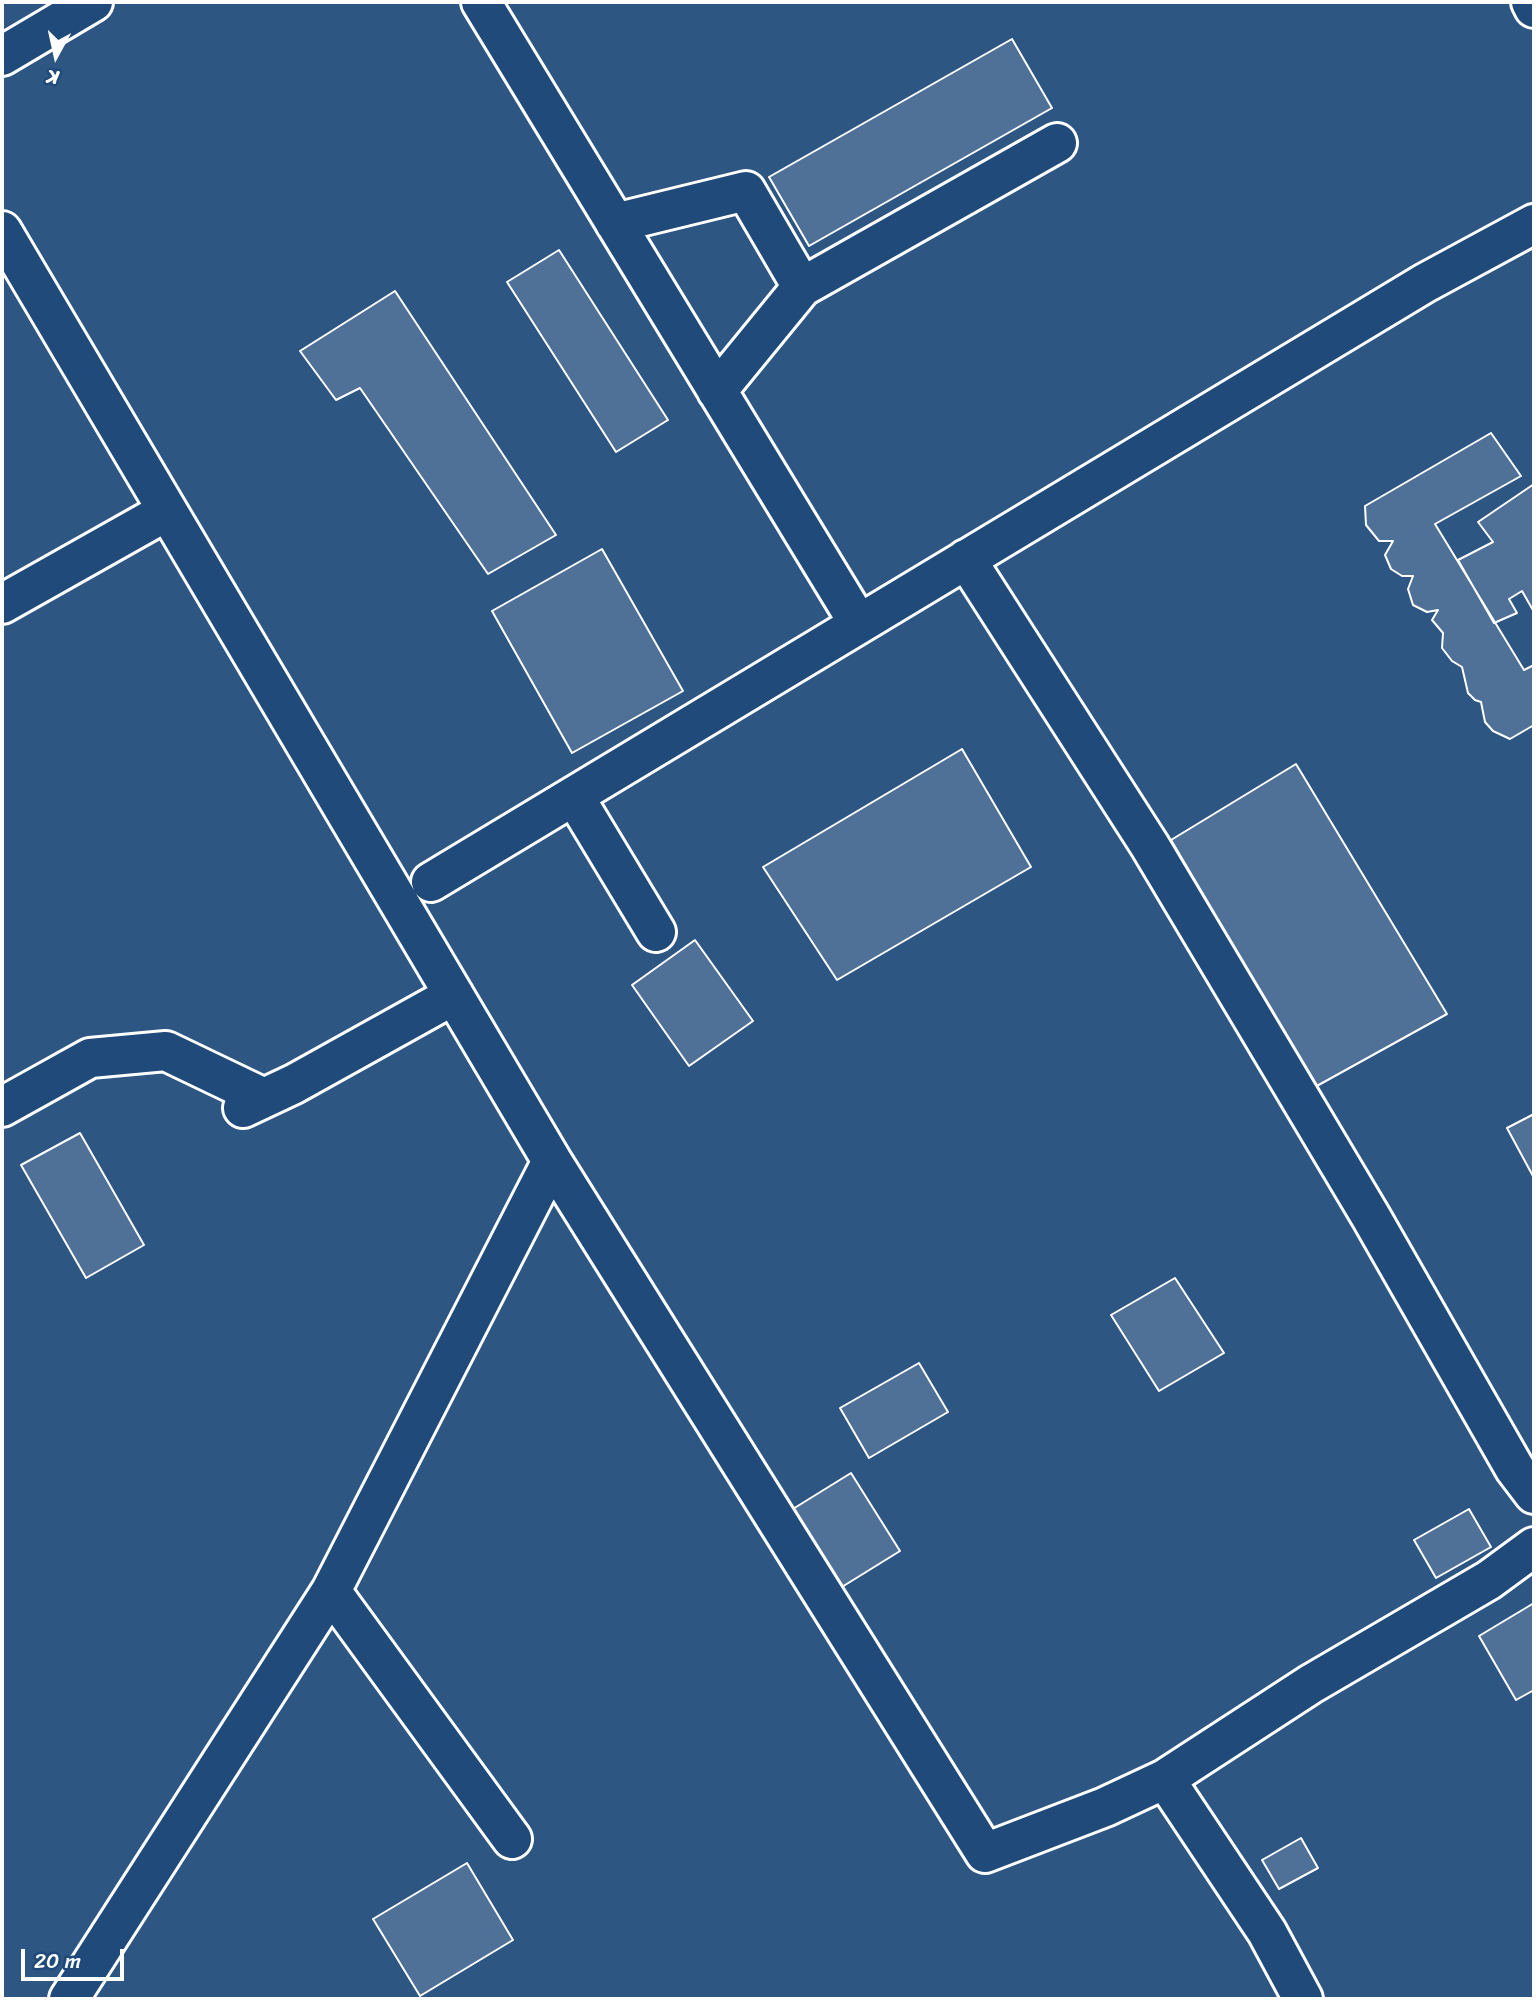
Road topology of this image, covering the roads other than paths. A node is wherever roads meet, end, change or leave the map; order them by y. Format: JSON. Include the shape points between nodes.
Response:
{"nodes":[{"id":1,"x":93,"y":2,"type":"edge"},
{"id":2,"x":481,"y":2,"type":"edge"},
{"id":3,"x":1531,"y":2,"type":"edge"},
{"id":4,"x":1534,"y":8,"type":"edge"},
{"id":5,"x":2,"y":56,"type":"edge"},
{"id":6,"x":1057,"y":143,"type":"dead end"},
{"id":7,"x":615,"y":223,"type":"junction"},
{"id":8,"x":1534,"y":224,"type":"edge"},
{"id":9,"x":2,"y":231,"type":"edge"},
{"id":10,"x":802,"y":287,"type":"junction"},
{"id":11,"x":717,"y":391,"type":"junction"},
{"id":12,"x":167,"y":511,"type":"junction"},
{"id":13,"x":966,"y":559,"type":"junction"},
{"id":14,"x":2,"y":604,"type":"edge"},
{"id":15,"x":859,"y":624,"type":"junction"},
{"id":16,"x":574,"y":796,"type":"junction"},
{"id":17,"x":431,"y":882,"type":"dead end"},
{"id":18,"x":656,"y":932,"type":"dead end"},
{"id":19,"x":454,"y":995,"type":"junction"},
{"id":20,"x":5,"y":1103,"type":"edge"},
{"id":21,"x":552,"y":1161,"type":"junction"},
{"id":22,"x":1534,"y":1494,"type":"edge"},
{"id":23,"x":1534,"y":1547,"type":"edge"},
{"id":24,"x":331,"y":1591,"type":"junction"},
{"id":25,"x":1165,"y":1779,"type":"junction"},
{"id":26,"x":512,"y":1839,"type":"dead end"},
{"id":27,"x":69,"y":1999,"type":"edge"},
{"id":28,"x":1303,"y":1999,"type":"edge"}],
"edges":[{"from":1,"to":5,"type":"lane"},
{"from":2,"to":7,"type":"lane"},
{"from":3,"to":4,"type":"lane"},
{"from":6,"to":10,"type":"lane"},
{"from":7,"to":10,"type":"lane","via":[[746,191]]},
{"from":7,"to":11,"type":"lane"},
{"from":8,"to":13,"type":"lane","via":[[1425,283]]},
{"from":9,"to":12,"type":"lane"},
{"from":10,"to":11,"type":"lane"},
{"from":11,"to":15,"type":"lane"},
{"from":12,"to":14,"type":"lane"},
{"from":12,"to":19,"type":"lane"},
{"from":13,"to":15,"type":"lane"},
{"from":13,"to":22,"type":"lane","via":[[1150,846],[1515,1469]]},
{"from":15,"to":16,"type":"lane"},
{"from":16,"to":17,"type":"lane"},
{"from":16,"to":18,"type":"lane"},
{"from":19,"to":20,"type":"lane","via":[[254,1103],[166,1051],[90,1058]]},
{"from":19,"to":21,"type":"lane"},
{"from":21,"to":24,"type":"lane"},
{"from":21,"to":25,"type":"lane","via":[[985,1853]]},
{"from":23,"to":25,"type":"lane","via":[[1489,1580],[1311,1684]]},
{"from":24,"to":26,"type":"lane"},
{"from":24,"to":27,"type":"lane"},
{"from":25,"to":28,"type":"lane","via":[[1267,1931]]}]}
